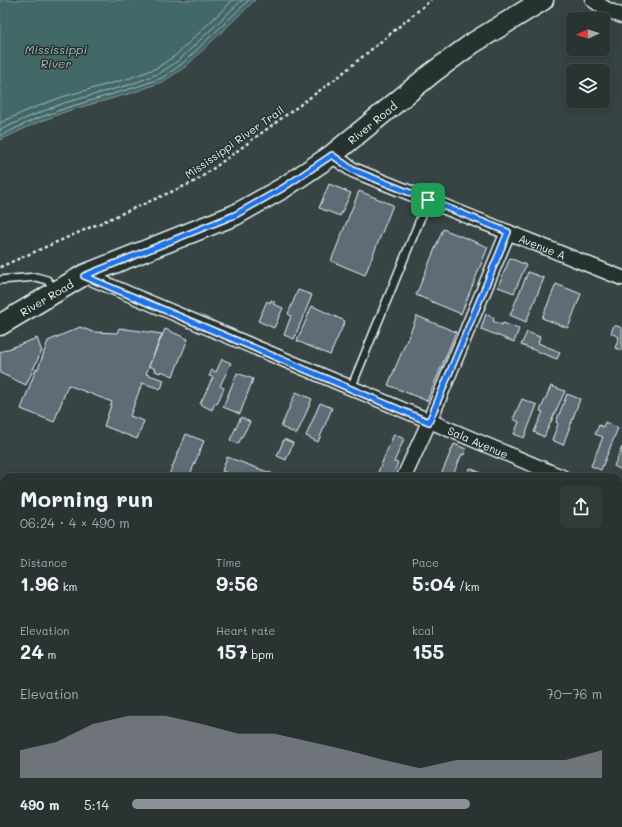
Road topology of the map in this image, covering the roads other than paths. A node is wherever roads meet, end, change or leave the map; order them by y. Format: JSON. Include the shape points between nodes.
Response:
{"nodes":[{"id":1,"x":543,"y":0,"type":"edge"},
{"id":2,"x":593,"y":0,"type":"edge"},
{"id":3,"x":622,"y":16,"type":"edge"},
{"id":4,"x":332,"y":155,"type":"junction"},
{"id":5,"x":428,"y":200,"type":"junction"},
{"id":6,"x":508,"y":232,"type":"junction"},
{"id":7,"x":84,"y":276,"type":"junction"},
{"id":8,"x":622,"y":278,"type":"edge"},
{"id":9,"x":0,"y":280,"type":"edge"},
{"id":10,"x":56,"y":291,"type":"junction"},
{"id":11,"x":0,"y":325,"type":"edge"},
{"id":12,"x":351,"y":388,"type":"junction"},
{"id":13,"x":429,"y":422,"type":"junction"},
{"id":14,"x":406,"y":473,"type":"edge"},
{"id":15,"x":552,"y":473,"type":"edge"}],
"edges":[{"from":1,"to":4,"type":"main road","name":"River Road","via":[[432,73]]},
{"from":2,"to":3,"type":"street"},
{"from":4,"to":5,"type":"street","name":"Avenue A","via":[[353,170]]},
{"from":4,"to":7,"type":"main road","name":"River Road","via":[[283,188],[235,215]]},
{"from":5,"to":6,"type":"street","name":"Avenue A"},
{"from":5,"to":12,"type":"lane"},
{"from":6,"to":8,"type":"street","name":"Avenue A"},
{"from":6,"to":13,"type":"street"},
{"from":7,"to":10,"type":"main road","name":"River Road"},
{"from":7,"to":12,"type":"street","name":"Sala Avenue"},
{"from":9,"to":10,"type":"lane","via":[[36,277],[48,280]]},
{"from":10,"to":11,"type":"main road","name":"River Road"},
{"from":12,"to":13,"type":"street","name":"Sala Avenue"},
{"from":13,"to":14,"type":"street"},
{"from":13,"to":15,"type":"street","name":"Sala Avenue"}]}
